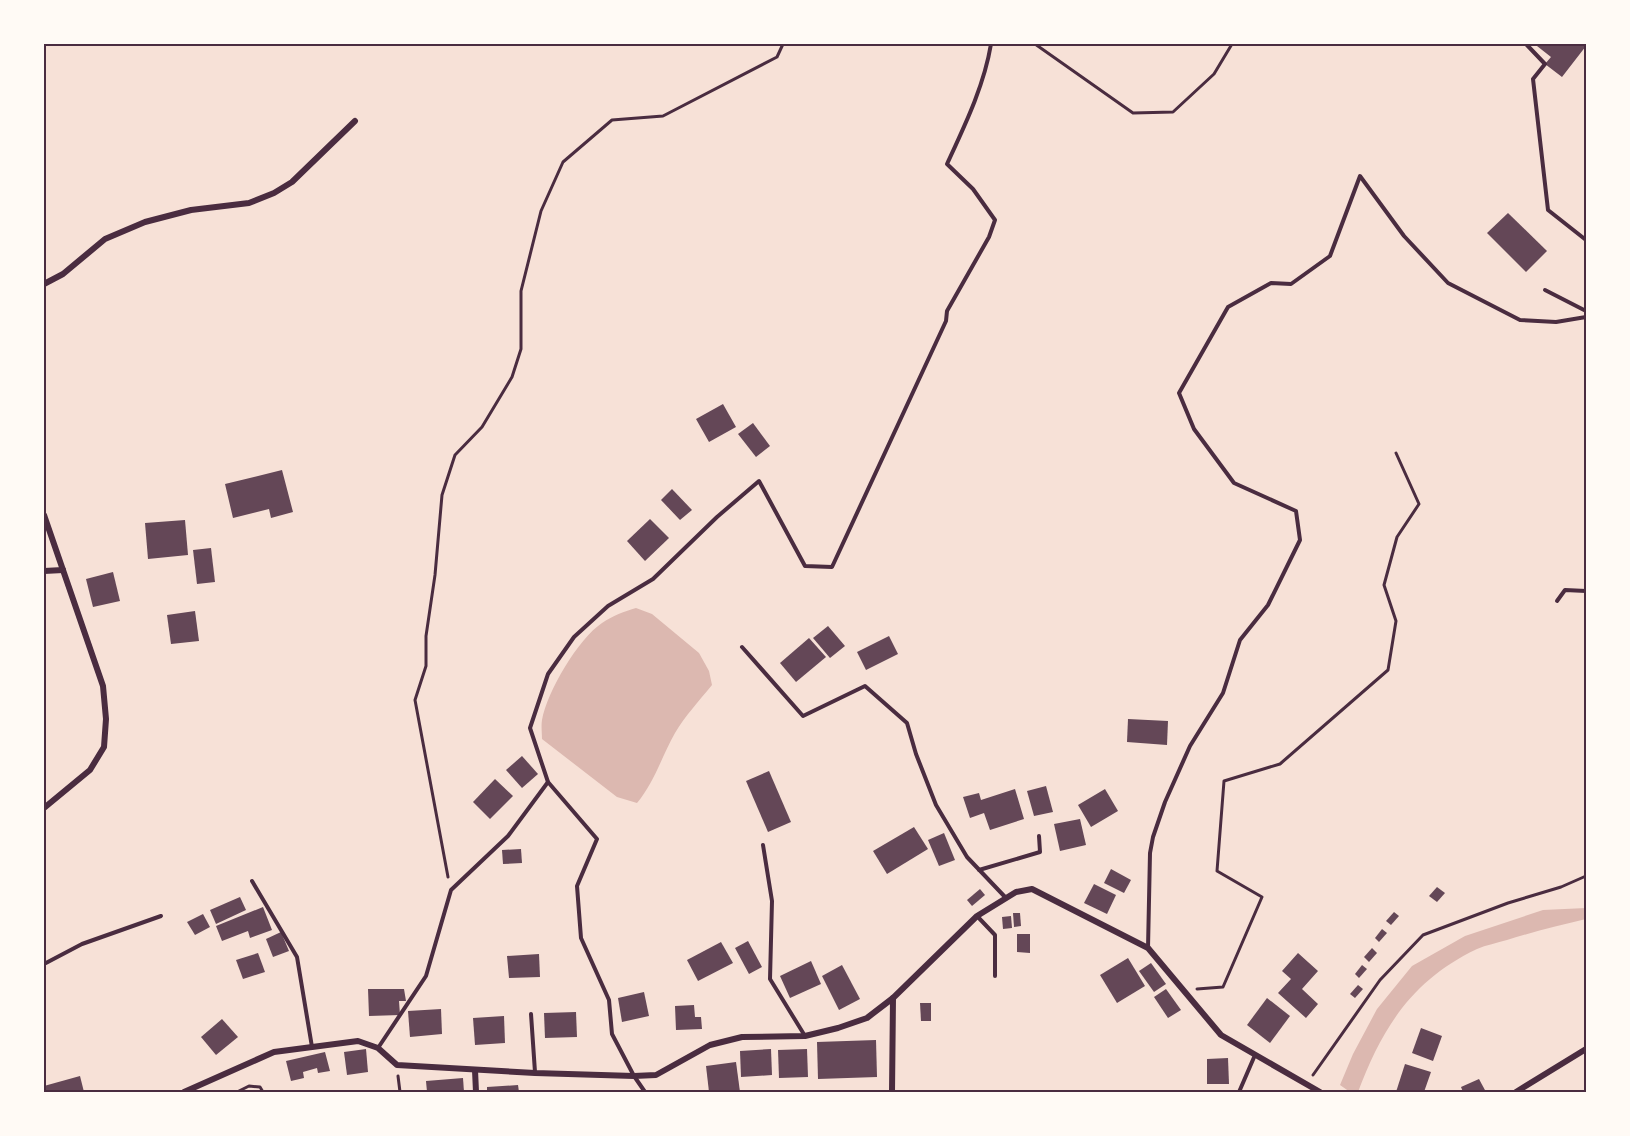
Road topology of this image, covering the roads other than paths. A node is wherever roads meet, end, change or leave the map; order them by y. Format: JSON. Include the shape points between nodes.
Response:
{"nodes":[{"id":1,"x":991,"y":44,"type":"edge"},
{"id":2,"x":1526,"y":44,"type":"edge"},
{"id":3,"x":355,"y":121,"type":"dead end"},
{"id":4,"x":1587,"y":240,"type":"edge"},
{"id":5,"x":44,"y":284,"type":"edge"},
{"id":6,"x":1545,"y":290,"type":"dead end"},
{"id":7,"x":1587,"y":311,"type":"edge"},
{"id":8,"x":1587,"y":317,"type":"edge"},
{"id":9,"x":44,"y":515,"type":"edge"},
{"id":10,"x":44,"y":570,"type":"edge"},
{"id":11,"x":63,"y":570,"type":"junction"},
{"id":12,"x":1587,"y":591,"type":"edge"},
{"id":13,"x":1557,"y":601,"type":"dead end"},
{"id":14,"x":742,"y":646,"type":"dead end"},
{"id":15,"x":548,"y":782,"type":"junction"},
{"id":16,"x":44,"y":808,"type":"edge"},
{"id":17,"x":1040,"y":836,"type":"dead end"},
{"id":18,"x":763,"y":845,"type":"dead end"},
{"id":19,"x":979,"y":870,"type":"junction"},
{"id":20,"x":252,"y":881,"type":"dead end"},
{"id":21,"x":1006,"y":898,"type":"junction"},
{"id":22,"x":161,"y":915,"type":"dead end"},
{"id":23,"x":977,"y":916,"type":"junction"},
{"id":24,"x":1148,"y":948,"type":"junction"},
{"id":25,"x":44,"y":964,"type":"edge"},
{"id":26,"x":995,"y":976,"type":"dead end"},
{"id":27,"x":893,"y":998,"type":"junction"},
{"id":28,"x":531,"y":1014,"type":"dead end"},
{"id":29,"x":805,"y":1036,"type":"junction"},
{"id":30,"x":312,"y":1047,"type":"junction"},
{"id":31,"x":378,"y":1048,"type":"junction"},
{"id":32,"x":1587,"y":1049,"type":"edge"},
{"id":33,"x":1255,"y":1055,"type":"junction"},
{"id":34,"x":475,"y":1070,"type":"junction"},
{"id":35,"x":535,"y":1073,"type":"junction"},
{"id":36,"x":633,"y":1076,"type":"junction"},
{"id":37,"x":184,"y":1092,"type":"edge"},
{"id":38,"x":476,"y":1092,"type":"edge"},
{"id":39,"x":645,"y":1092,"type":"edge"},
{"id":40,"x":892,"y":1092,"type":"edge"},
{"id":41,"x":1239,"y":1092,"type":"edge"},
{"id":42,"x":1320,"y":1092,"type":"edge"},
{"id":43,"x":1516,"y":1092,"type":"edge"}],
"edges":[{"from":1,"to":15,"type":"lane","via":[[974,103],[947,164],[995,220],[947,311],[946,321],[832,567],[805,566],[759,481],[653,579],[608,606],[574,637],[548,674],[530,728]]},
{"from":2,"to":4,"type":"lane","via":[[1545,64],[1533,79],[1548,210]]},
{"from":3,"to":5,"type":"street","via":[[292,182],[274,193],[249,203],[191,210],[145,222],[105,239],[63,274]]},
{"from":6,"to":7,"type":"lane"},
{"from":8,"to":24,"type":"lane","via":[[1556,322],[1520,320],[1448,284],[1404,236],[1360,176],[1330,256],[1291,284],[1271,283],[1228,308],[1179,393],[1194,429],[1234,483],[1296,511],[1300,540],[1268,606],[1240,640],[1223,693],[1190,746],[1165,802],[1150,853]]},
{"from":9,"to":11,"type":"street"},
{"from":10,"to":11,"type":"street"},
{"from":11,"to":16,"type":"street","via":[[103,686],[105,747],[90,770]]},
{"from":12,"to":13,"type":"lane","via":[[1565,590]]},
{"from":14,"to":19,"type":"lane","via":[[803,716],[865,686],[907,723],[936,805]]},
{"from":15,"to":31,"type":"lane","via":[[508,836],[451,890],[426,976]]},
{"from":15,"to":36,"type":"lane","via":[[597,839],[577,886],[581,938],[609,1000],[612,1034]]},
{"from":17,"to":19,"type":"lane","via":[[1040,852]]},
{"from":18,"to":29,"type":"lane","via":[[772,901],[770,979]]},
{"from":19,"to":21,"type":"lane"},
{"from":20,"to":30,"type":"lane","via":[[297,957]]},
{"from":21,"to":23,"type":"street"},
{"from":21,"to":24,"type":"street","via":[[1032,890]]},
{"from":22,"to":25,"type":"lane","via":[[82,944]]},
{"from":23,"to":26,"type":"lane","via":[[995,935]]},
{"from":23,"to":27,"type":"street"},
{"from":24,"to":33,"type":"street","via":[[1221,1035]]},
{"from":27,"to":29,"type":"street","via":[[867,1018]]},
{"from":27,"to":40,"type":"street"},
{"from":28,"to":35,"type":"lane"},
{"from":29,"to":36,"type":"street","via":[[742,1037],[710,1045],[656,1075]]},
{"from":30,"to":31,"type":"street","via":[[358,1041]]},
{"from":30,"to":37,"type":"street","via":[[274,1052]]},
{"from":31,"to":34,"type":"street","via":[[397,1065]]},
{"from":32,"to":43,"type":"street"},
{"from":33,"to":41,"type":"lane"},
{"from":33,"to":42,"type":"street"},
{"from":34,"to":35,"type":"street"},
{"from":34,"to":38,"type":"street"},
{"from":35,"to":36,"type":"street"},
{"from":36,"to":39,"type":"lane"}]}
